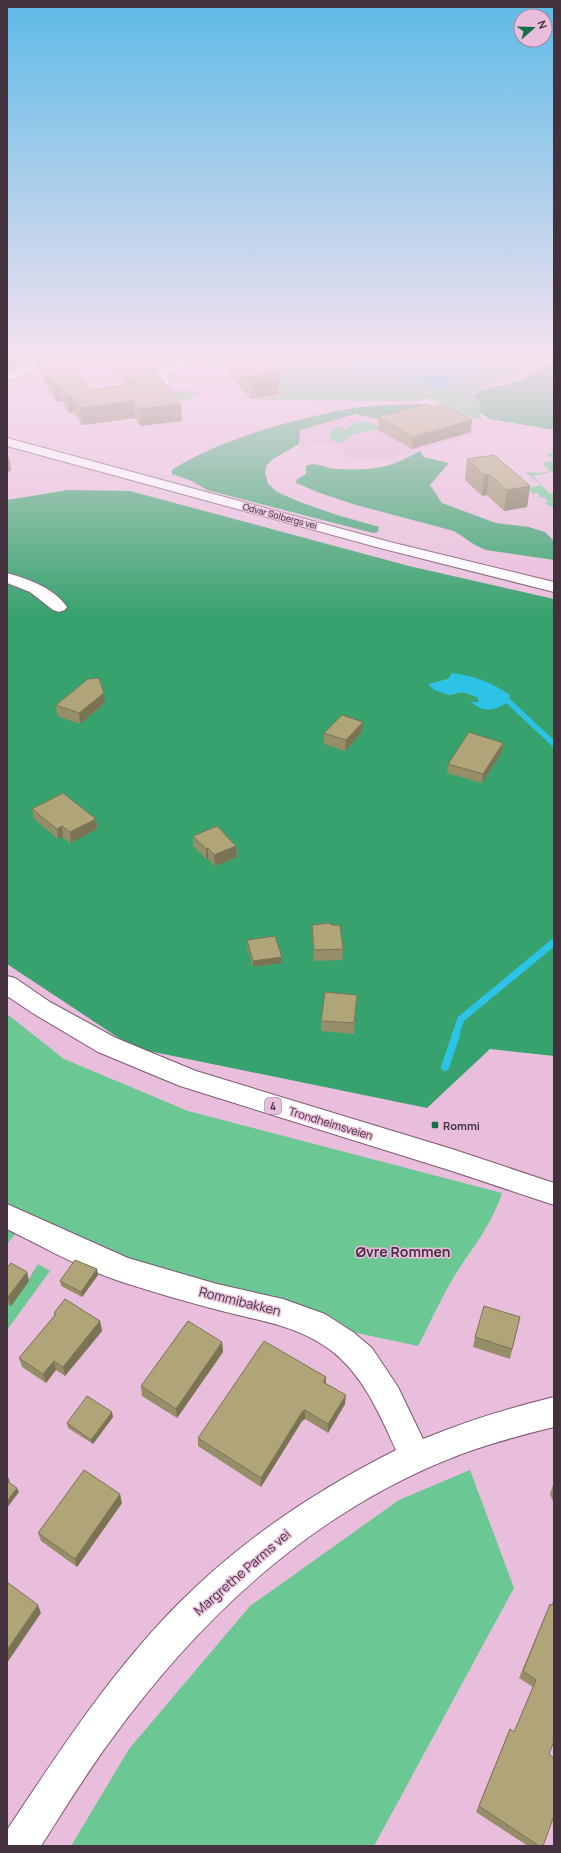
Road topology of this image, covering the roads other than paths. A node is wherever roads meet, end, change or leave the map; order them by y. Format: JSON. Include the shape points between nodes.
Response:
{"nodes":[{"id":1,"x":16,"y":444,"type":"edge"},
{"id":2,"x":7,"y":578,"type":"edge"},
{"id":3,"x":554,"y":586,"type":"edge"},
{"id":4,"x":59,"y":607,"type":"dead end"},
{"id":5,"x":7,"y":984,"type":"edge"},
{"id":6,"x":554,"y":1194,"type":"edge"},
{"id":7,"x":7,"y":1216,"type":"edge"},
{"id":8,"x":554,"y":1412,"type":"edge"},
{"id":9,"x":415,"y":1456,"type":"junction"},
{"id":10,"x":19,"y":1846,"type":"edge"}],
"edges":[{"from":1,"to":3,"type":"main road","name":"Odvar Solbergs vei","via":[[444,560]]},
{"from":2,"to":4,"type":"main road","via":[[28,584],[45,594]]},
{"from":5,"to":6,"type":"main road","name":"Trondheimsveien","number":"4","via":[[42,1008],[107,1045],[190,1079]]},
{"from":7,"to":9,"type":"main road","name":"Rommibakken","via":[[124,1270],[217,1297],[283,1312],[315,1324],[343,1342],[361,1358],[387,1397]]},
{"from":8,"to":9,"type":"main road","name":"Margrethe Parms vei","via":[[493,1427]]},
{"from":9,"to":10,"type":"main road","name":"Margrethe Parms vei","via":[[357,1486],[296,1526],[261,1552],[204,1602],[151,1660],[99,1726]]}]}
